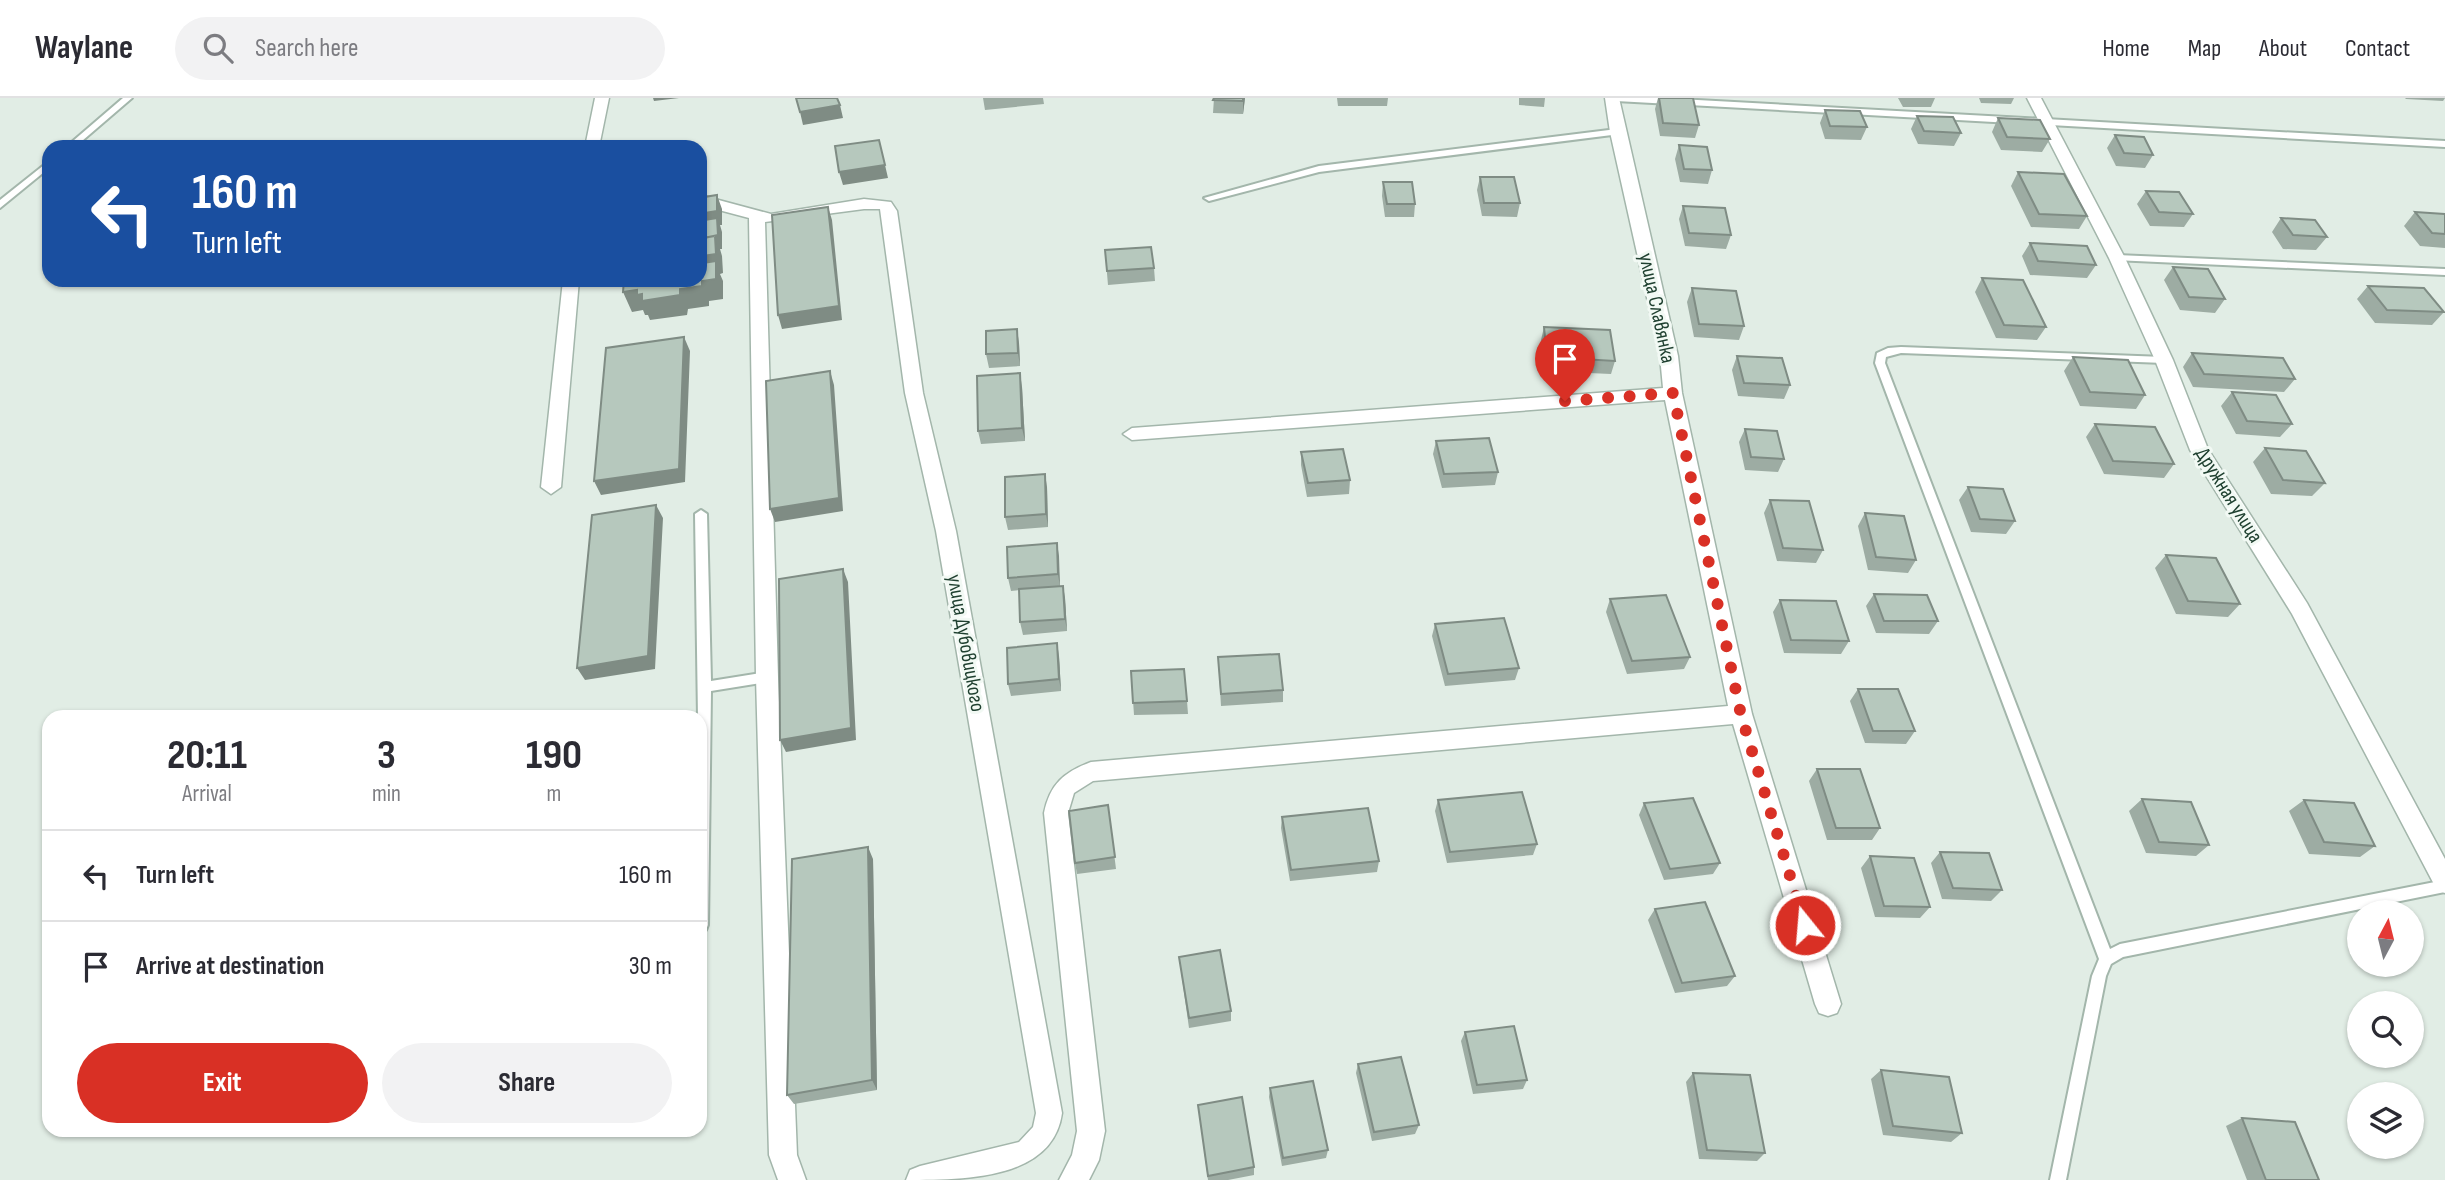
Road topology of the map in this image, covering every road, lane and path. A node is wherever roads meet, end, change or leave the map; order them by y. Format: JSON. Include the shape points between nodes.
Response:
{"nodes":[{"id":1,"x":128,"y":98,"type":"edge"},
{"id":2,"x":602,"y":98,"type":"edge"},
{"id":3,"x":1614,"y":98,"type":"edge"},
{"id":4,"x":2034,"y":98,"type":"edge"},
{"id":5,"x":2047,"y":121,"type":"junction"},
{"id":6,"x":1617,"y":132,"type":"junction"},
{"id":7,"x":78,"y":140,"type":"edge"},
{"id":8,"x":593,"y":140,"type":"edge"},
{"id":9,"x":2445,"y":144,"type":"edge"},
{"id":10,"x":42,"y":170,"type":"edge"},
{"id":11,"x":1209,"y":198,"type":"dead end"},
{"id":12,"x":707,"y":202,"type":"edge"},
{"id":13,"x":0,"y":205,"type":"edge"},
{"id":14,"x":757,"y":217,"type":"junction"},
{"id":15,"x":2117,"y":258,"type":"junction"},
{"id":16,"x":2445,"y":272,"type":"edge"},
{"id":17,"x":570,"y":287,"type":"edge"},
{"id":18,"x":2164,"y":360,"type":"junction"},
{"id":19,"x":1673,"y":393,"type":"junction"},
{"id":20,"x":1132,"y":434,"type":"dead end"},
{"id":21,"x":551,"y":487,"type":"dead end"},
{"id":22,"x":701,"y":514,"type":"dead end"},
{"id":23,"x":767,"y":677,"type":"junction"},
{"id":24,"x":705,"y":687,"type":"junction"},
{"id":25,"x":705,"y":710,"type":"edge"},
{"id":26,"x":1741,"y":715,"type":"junction"},
{"id":27,"x":2445,"y":884,"type":"edge"},
{"id":28,"x":2106,"y":959,"type":"junction"},
{"id":29,"x":1828,"y":1004,"type":"dead end"},
{"id":30,"x":792,"y":1180,"type":"edge"},
{"id":31,"x":920,"y":1180,"type":"edge"},
{"id":32,"x":1073,"y":1180,"type":"edge"},
{"id":33,"x":2057,"y":1180,"type":"edge"}],
"edges":[{"from":1,"to":7,"type":"lane"},
{"from":2,"to":8,"type":"street"},
{"from":3,"to":5,"type":"lane"},
{"from":3,"to":6,"type":"street","name":"улица Славянка"},
{"from":4,"to":5,"type":"street","name":"Дружная улица"},
{"from":5,"to":9,"type":"lane"},
{"from":5,"to":15,"type":"street","name":"Дружная улица"},
{"from":6,"to":11,"type":"lane","via":[[1320,169]]},
{"from":6,"to":19,"type":"street","name":"улица Славянка","via":[[1669,356]]},
{"from":10,"to":13,"type":"lane"},
{"from":12,"to":14,"type":"street","name":"улица Дубовицкого"},
{"from":14,"to":23,"type":"street"},
{"from":14,"to":31,"type":"street","name":"улица Дубовицкого","via":[[792,217],[864,204],[885,205],[889,211],[914,393],[946,531],[1049,1113],[1048,1129],[1039,1146],[1025,1154]]},
{"from":15,"to":16,"type":"lane"},
{"from":15,"to":18,"type":"street","name":"Дружная улица"},
{"from":17,"to":21,"type":"street"},
{"from":18,"to":27,"type":"street","name":"Дружная улица","via":[[2199,450],[2300,609]]},
{"from":18,"to":28,"type":"lane","via":[[1901,350],[1881,355]]},
{"from":19,"to":20,"type":"street"},
{"from":19,"to":26,"type":"street","name":"улица Славянка"},
{"from":22,"to":24,"type":"lane"},
{"from":23,"to":24,"type":"lane"},
{"from":23,"to":30,"type":"street","via":[[783,1155]]},
{"from":24,"to":25,"type":"lane"},
{"from":26,"to":29,"type":"street","name":"улица Славянка"},
{"from":26,"to":32,"type":"street","via":[[1091,772],[1071,780],[1059,793],[1056,813],[1091,1131],[1085,1160]]},
{"from":27,"to":28,"type":"lane","via":[[2120,951]]},
{"from":28,"to":33,"type":"lane"}]}
